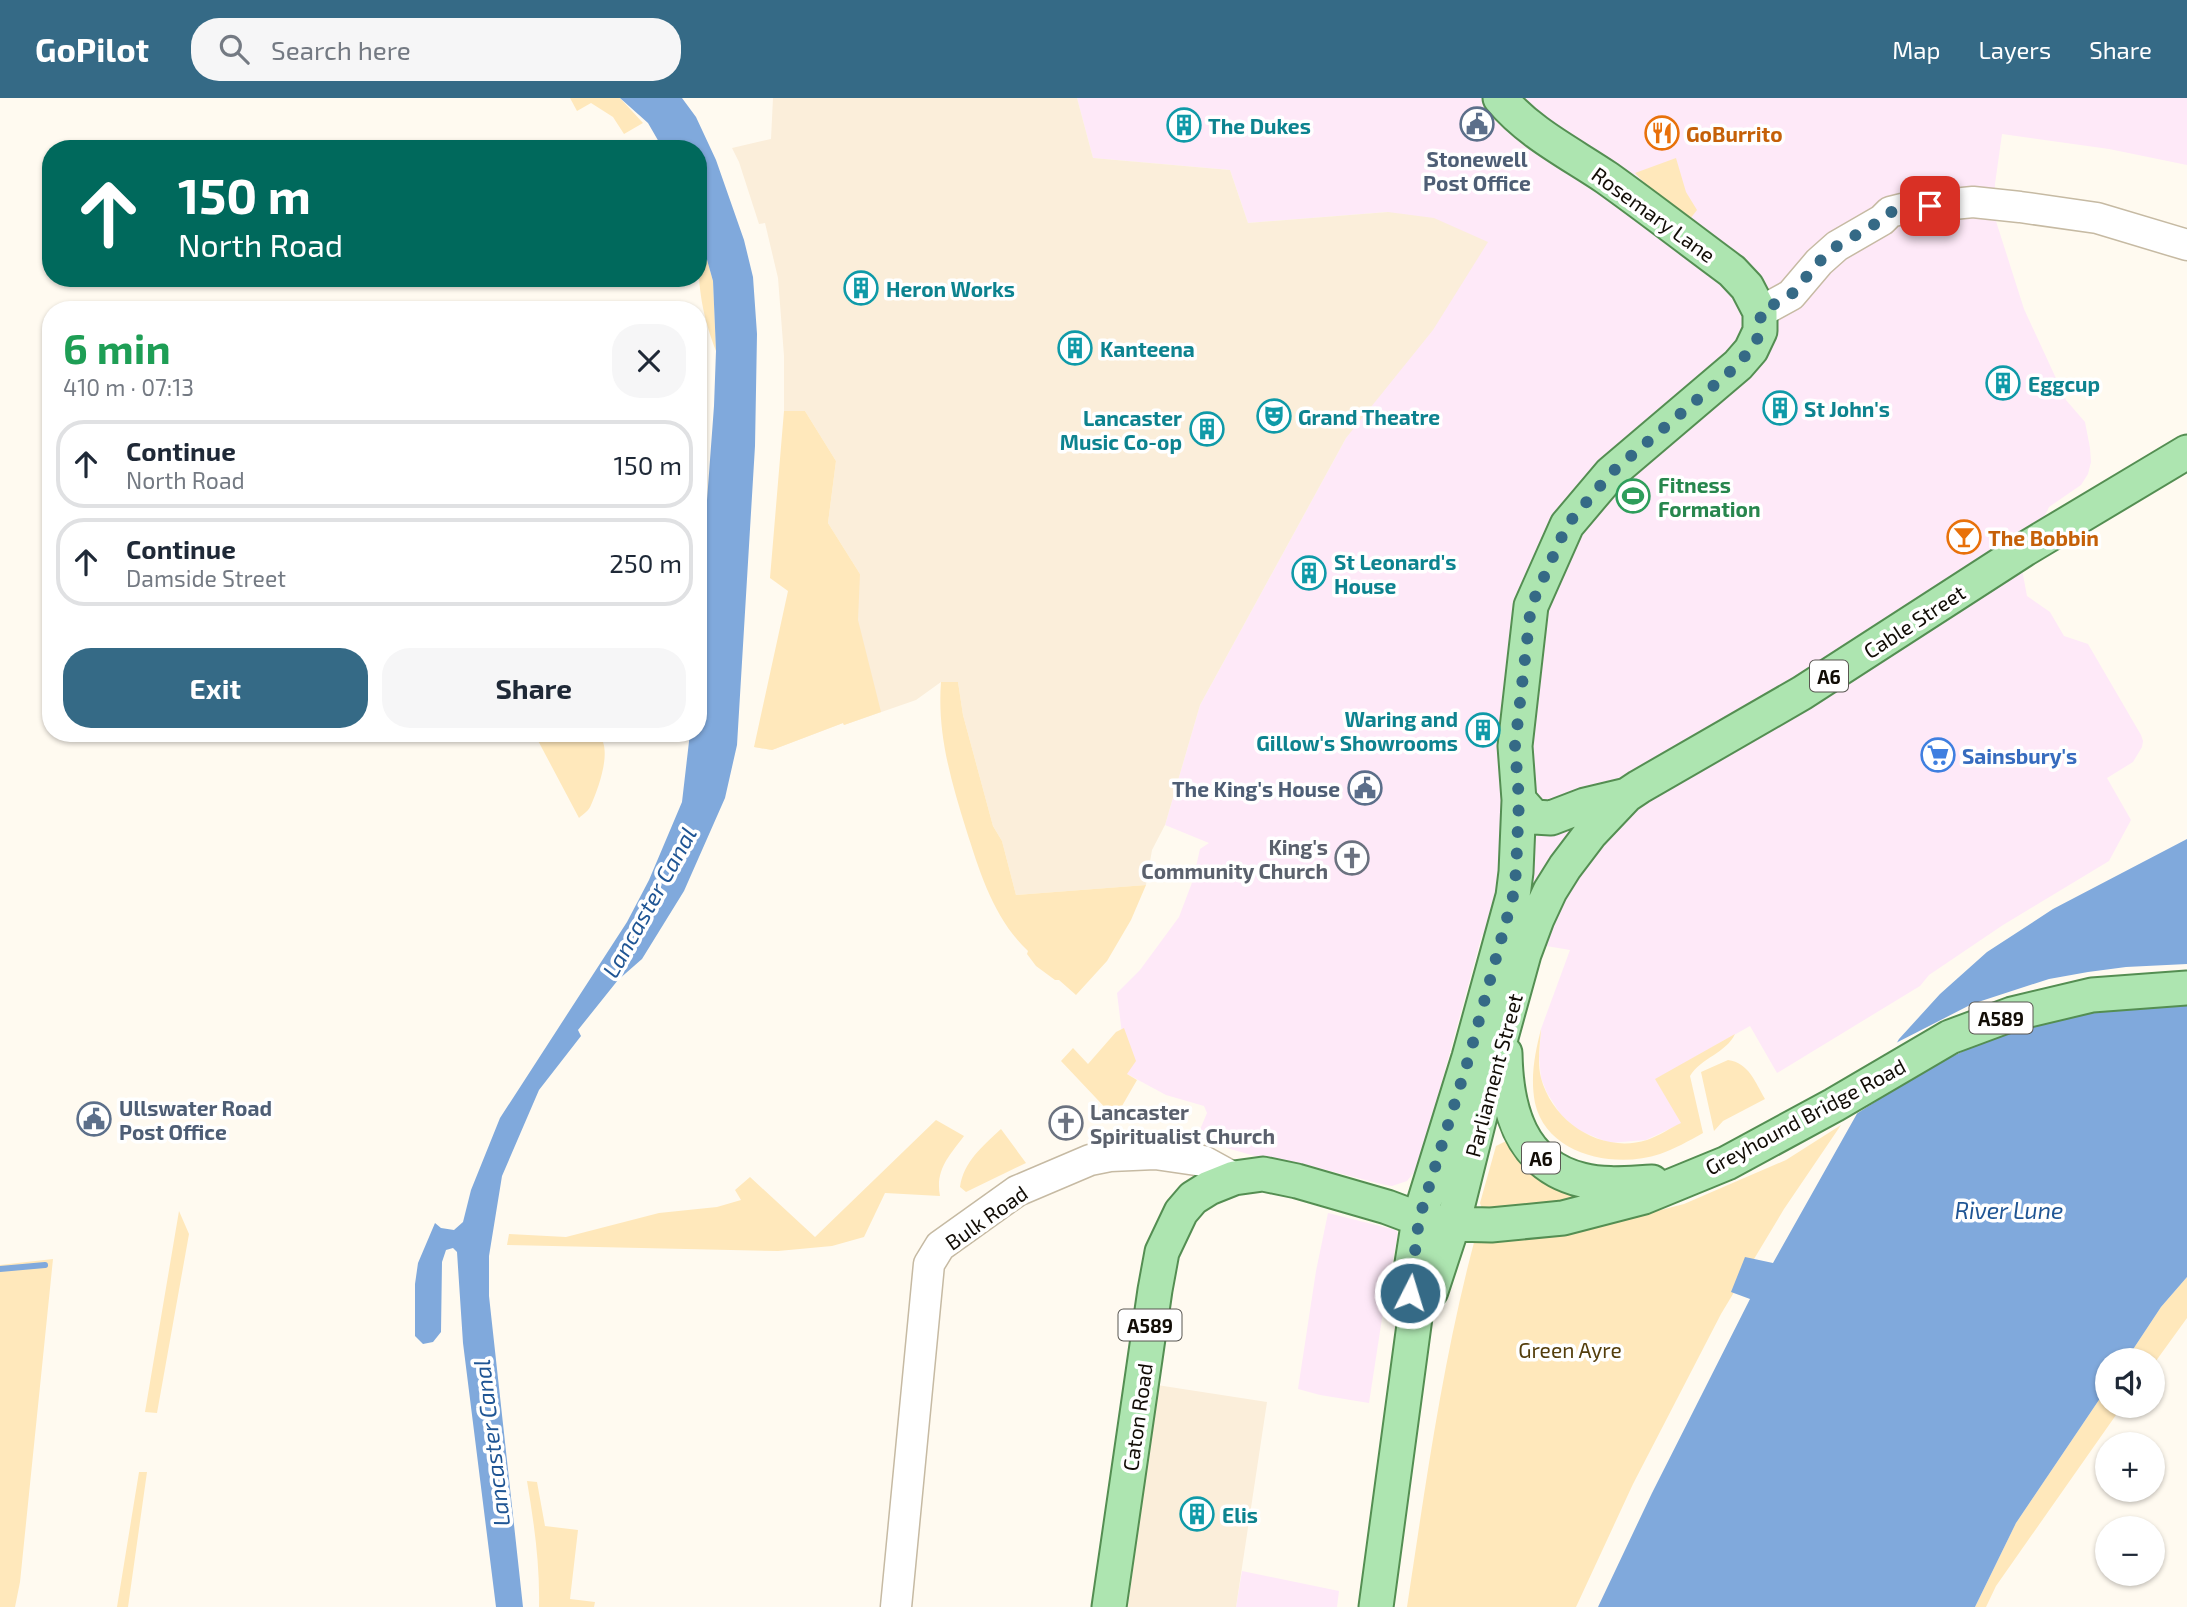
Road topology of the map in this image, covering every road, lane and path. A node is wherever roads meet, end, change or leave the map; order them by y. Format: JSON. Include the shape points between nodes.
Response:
{"nodes":[{"id":1,"x":1500,"y":98,"type":"edge"},
{"id":2,"x":2187,"y":245,"type":"edge"},
{"id":3,"x":1760,"y":312,"type":"junction"},
{"id":4,"x":2187,"y":452,"type":"edge"},
{"id":5,"x":1627,"y":795,"type":"junction"},
{"id":6,"x":1519,"y":800,"type":"junction"},
{"id":7,"x":1580,"y":847,"type":"joint"},
{"id":8,"x":2187,"y":988,"type":"edge"},
{"id":9,"x":1505,"y":1024,"type":"junction"},
{"id":10,"x":1234,"y":1178,"type":"junction"},
{"id":11,"x":1679,"y":1181,"type":"junction"},
{"id":12,"x":1419,"y":1219,"type":"junction"},
{"id":13,"x":1453,"y":1224,"type":"junction"},
{"id":14,"x":1417,"y":1308,"type":"junction"},
{"id":15,"x":896,"y":1607,"type":"edge"},
{"id":16,"x":1110,"y":1607,"type":"edge"},
{"id":17,"x":1376,"y":1607,"type":"edge"}],
"edges":[{"from":1,"to":3,"type":"main road","name":"Rosemary Lane","via":[[1534,130],[1732,271]]},
{"from":2,"to":3,"type":"street","via":[[2097,218],[2020,206],[1973,202],[1891,212],[1837,246],[1791,295]]},
{"from":3,"to":6,"type":"main road","number":"A6","via":[[1757,340],[1738,365],[1611,473],[1567,525],[1531,606],[1515,746]]},
{"from":4,"to":5,"type":"main road","name":"Cable Street","number":"A6","via":[[2025,549],[1802,693]]},
{"from":5,"to":6,"type":"main road","number":"A6","via":[[1551,818],[1534,817]]},
{"from":5,"to":7,"type":"main road","name":"Cable Street","number":"A6"},
{"from":6,"to":12,"type":"main road","name":"Parliament Street","number":"A6","via":[[1510,907]]},
{"from":7,"to":9,"type":"main road","name":"Parliament Street","number":"A6","via":[[1537,919]]},
{"from":8,"to":11,"type":"main road","name":"Greyhound Bridge Road","number":"A589","via":[[2092,995],[2012,1014],[1950,1037],[1727,1163]]},
{"from":9,"to":11,"type":"main road","number":"A6","via":[[1510,1107],[1518,1131],[1546,1163],[1563,1174],[1603,1183]]},
{"from":9,"to":13,"type":"main road","name":"Parliament Street","number":"A6"},
{"from":10,"to":12,"type":"main road","number":"A589","via":[[1263,1174],[1297,1181]]},
{"from":10,"to":15,"type":"street","name":"Bulk Road","via":[[1203,1161],[1155,1154],[1110,1156],[1073,1166],[1017,1191],[940,1247],[929,1264]]},
{"from":10,"to":16,"type":"main road","name":"Caton Road","number":"A589","via":[[1193,1198],[1181,1212],[1163,1252]]},
{"from":11,"to":13,"type":"main road","name":"Greyhound Bridge Road","number":"A589","via":[[1644,1197],[1563,1218]]},
{"from":12,"to":13,"type":"main road","name":"Greyhound Bridge Road","number":"A589"},
{"from":12,"to":14,"type":"main road","name":"Parliament Street","number":"A6","via":[[1410,1276],[1410,1293]]},
{"from":13,"to":14,"type":"main road","name":"Parliament Street","number":"A6","via":[[1431,1291]]},
{"from":14,"to":17,"type":"main road","name":"Parliament Street","number":"A6"}]}
